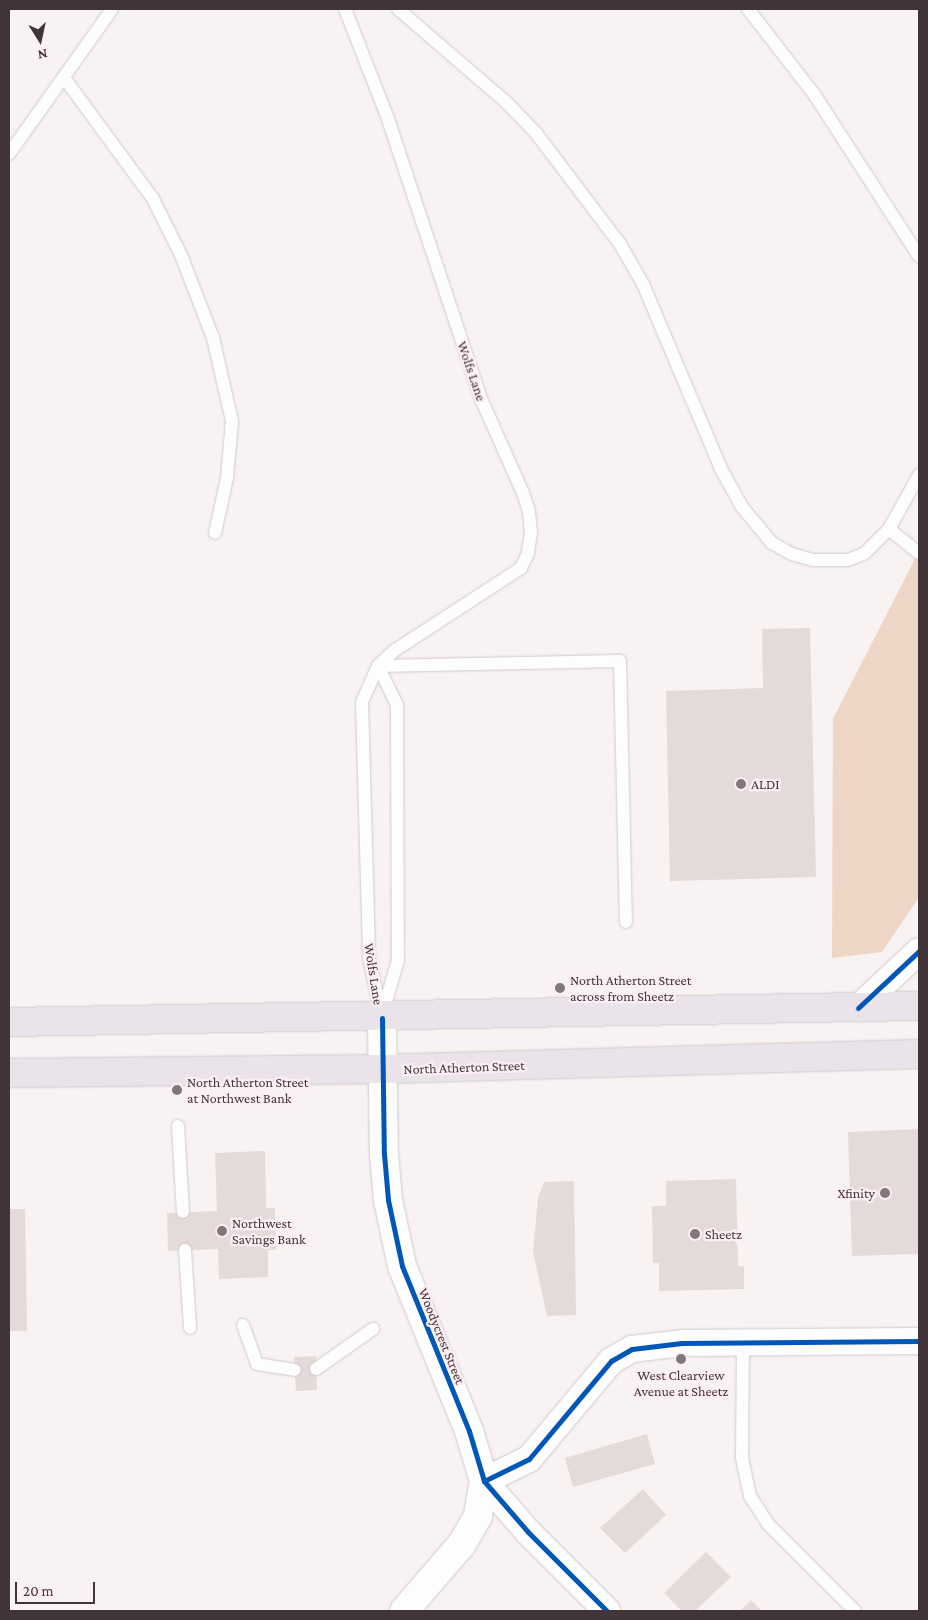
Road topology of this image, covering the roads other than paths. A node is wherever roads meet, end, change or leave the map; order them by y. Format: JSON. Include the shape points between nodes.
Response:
{"nodes":[{"id":1,"x":112,"y":9,"type":"edge"},
{"id":2,"x":345,"y":9,"type":"edge"},
{"id":3,"x":398,"y":9,"type":"edge"},
{"id":4,"x":748,"y":9,"type":"edge"},
{"id":5,"x":65,"y":79,"type":"junction"},
{"id":6,"x":9,"y":154,"type":"edge"},
{"id":7,"x":919,"y":256,"type":"edge"},
{"id":8,"x":919,"y":475,"type":"edge"},
{"id":9,"x":889,"y":529,"type":"junction"},
{"id":10,"x":215,"y":533,"type":"dead end"},
{"id":11,"x":919,"y":554,"type":"edge"},
{"id":12,"x":378,"y":666,"type":"junction"},
{"id":13,"x":626,"y":922,"type":"dead end"},
{"id":14,"x":919,"y":951,"type":"edge"},
{"id":15,"x":919,"y":1006,"type":"edge"},
{"id":16,"x":858,"y":1008,"type":"junction"},
{"id":17,"x":382,"y":1018,"type":"junction"},
{"id":18,"x":9,"y":1022,"type":"edge"},
{"id":19,"x":919,"y":1054,"type":"edge"},
{"id":20,"x":382,"y":1069,"type":"junction"},
{"id":21,"x":9,"y":1073,"type":"edge"},
{"id":22,"x":178,"y":1126,"type":"dead end"},
{"id":23,"x":183,"y":1212,"type":"dead end"},
{"id":24,"x":185,"y":1250,"type":"dead end"},
{"id":25,"x":243,"y":1325,"type":"dead end"},
{"id":26,"x":190,"y":1328,"type":"dead end"},
{"id":27,"x":373,"y":1329,"type":"dead end"},
{"id":28,"x":919,"y":1341,"type":"edge"},
{"id":29,"x":743,"y":1342,"type":"junction"},
{"id":30,"x":316,"y":1369,"type":"dead end"},
{"id":31,"x":295,"y":1370,"type":"dead end"},
{"id":32,"x":484,"y":1481,"type":"junction"},
{"id":33,"x":404,"y":1611,"type":"edge"},
{"id":34,"x":607,"y":1611,"type":"edge"},
{"id":35,"x":855,"y":1611,"type":"edge"}],
"edges":[{"from":1,"to":5,"type":"lane"},
{"from":2,"to":12,"type":"lane","name":"Wolfs Lane","via":[[388,118],[482,401],[530,511],[528,553],[521,568],[395,650]]},
{"from":3,"to":9,"type":"lane","via":[[505,101],[536,133],[620,244],[643,284],[721,469],[742,507],[772,543],[792,554],[813,560],[848,560],[866,553]]},
{"from":4,"to":7,"type":"lane","via":[[814,94]]},
{"from":5,"to":6,"type":"lane"},
{"from":5,"to":10,"type":"lane","via":[[153,199],[181,255],[213,338],[232,421],[227,478]]},
{"from":8,"to":9,"type":"lane"},
{"from":9,"to":11,"type":"lane"},
{"from":12,"to":13,"type":"lane","via":[[620,661]]},
{"from":12,"to":17,"type":"lane","name":"Wolfs Lane","via":[[362,702],[369,958]]},
{"from":12,"to":17,"type":"lane","name":"Wolfs Lane","via":[[397,705],[398,960]]},
{"from":14,"to":16,"type":"street"},
{"from":15,"to":16,"type":"main road"},
{"from":16,"to":17,"type":"main road"},
{"from":17,"to":18,"type":"main road"},
{"from":17,"to":20,"type":"street","name":"Woodycrest Street"},
{"from":19,"to":20,"type":"main road","name":"North Atherton Street"},
{"from":20,"to":21,"type":"main road","name":"North Atherton Street"},
{"from":20,"to":32,"type":"street","name":"Woodycrest Street","via":[[388,1200],[402,1266],[469,1431]]},
{"from":22,"to":23,"type":"lane"},
{"from":24,"to":26,"type":"lane"},
{"from":25,"to":31,"type":"lane","via":[[257,1364]]},
{"from":27,"to":30,"type":"lane"},
{"from":28,"to":29,"type":"street"},
{"from":29,"to":32,"type":"street","via":[[632,1349],[611,1360],[529,1459]]},
{"from":29,"to":35,"type":"lane","via":[[742,1458],[750,1496],[768,1524]]},
{"from":32,"to":33,"type":"street","via":[[478,1516],[461,1544]]},
{"from":32,"to":34,"type":"street","name":"Woodycrest Street","via":[[528,1532]]}]}
